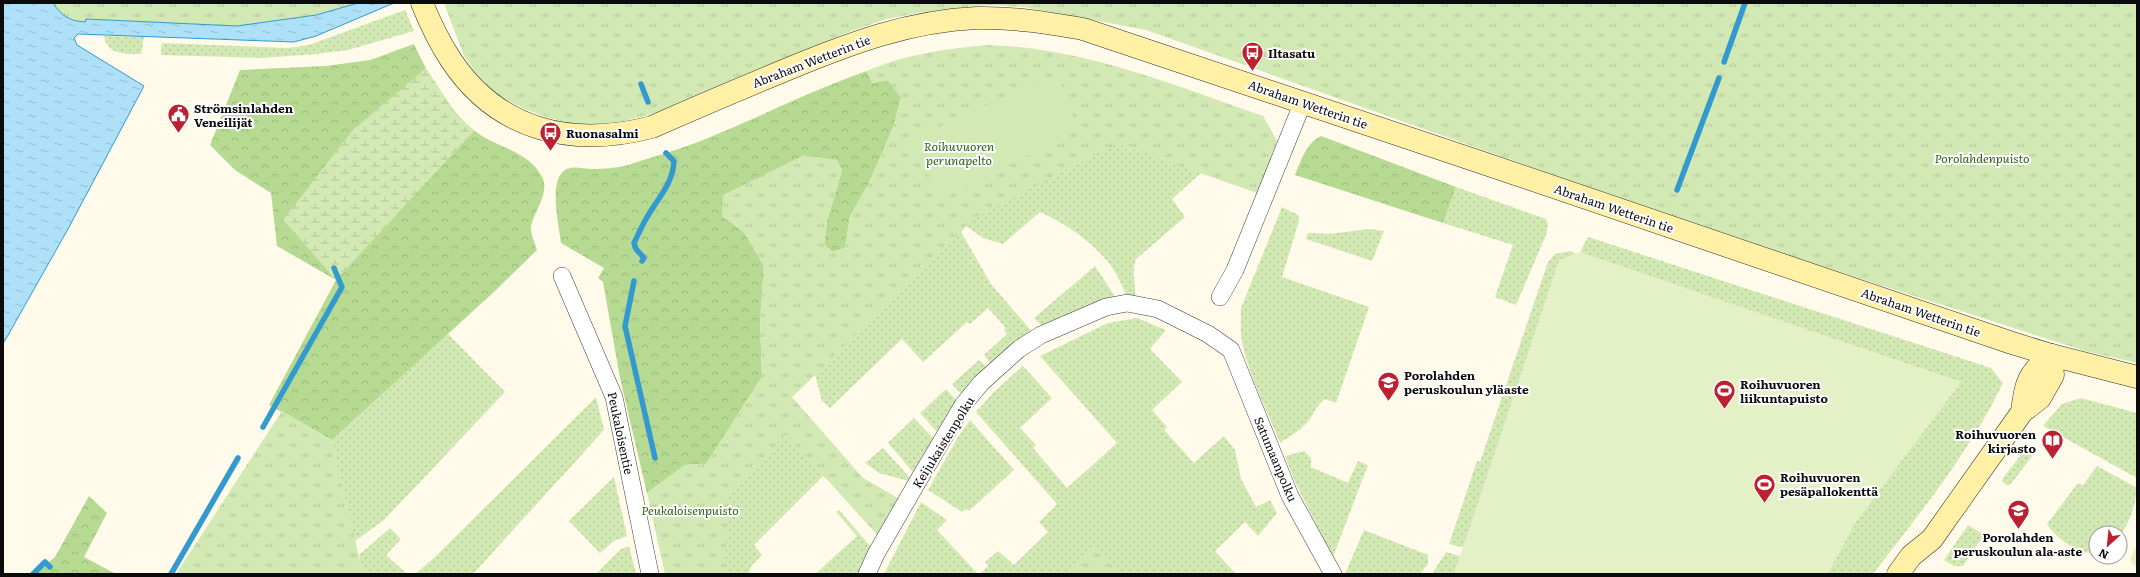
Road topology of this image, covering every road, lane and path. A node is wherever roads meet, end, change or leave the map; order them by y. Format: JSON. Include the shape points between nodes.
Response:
{"nodes":[{"id":1,"x":422,"y":3,"type":"edge"},
{"id":2,"x":1303,"y":102,"type":"junction"},
{"id":3,"x":562,"y":276,"type":"dead end"},
{"id":4,"x":1220,"y":297,"type":"dead end"},
{"id":5,"x":1223,"y":343,"type":"joint"},
{"id":6,"x":2051,"y":355,"type":"junction"},
{"id":7,"x":2137,"y":377,"type":"edge"},
{"id":8,"x":1932,"y":540,"type":"junction"},
{"id":9,"x":650,"y":574,"type":"edge"},
{"id":10,"x":867,"y":574,"type":"edge"},
{"id":11,"x":1333,"y":574,"type":"edge"},
{"id":12,"x":1898,"y":574,"type":"edge"},
{"id":13,"x":1916,"y":574,"type":"edge"}],
"edges":[{"from":1,"to":2,"type":"street","name":"Abraham Wetterin tie","via":[[452,61],[479,93],[516,119],[569,136],[628,133],[652,127],[878,34],[931,22],[977,18],[1034,21],[1083,29]]},
{"from":2,"to":4,"type":"street","via":[[1235,270]]},
{"from":2,"to":6,"type":"street","name":"Abraham Wetterin tie"},
{"from":3,"to":9,"type":"street","name":"Peukaloisentie","via":[[614,397]]},
{"from":5,"to":10,"type":"street","name":"Keijukaistenpolku","via":[[1158,308],[1127,303],[1106,307],[1073,321],[1041,335],[1019,349],[981,383],[963,405],[900,510]]},
{"from":5,"to":11,"type":"street","name":"Satumaanpolku","via":[[1234,355],[1290,496]]},
{"from":6,"to":7,"type":"street","name":"Abraham Wetterin tie"},
{"from":6,"to":8,"type":"street","via":[[2035,369],[2024,389],[2022,412]]},
{"from":8,"to":12,"type":"street","via":[[1911,556]]},
{"from":8,"to":13,"type":"street","via":[[1924,563]]}]}
